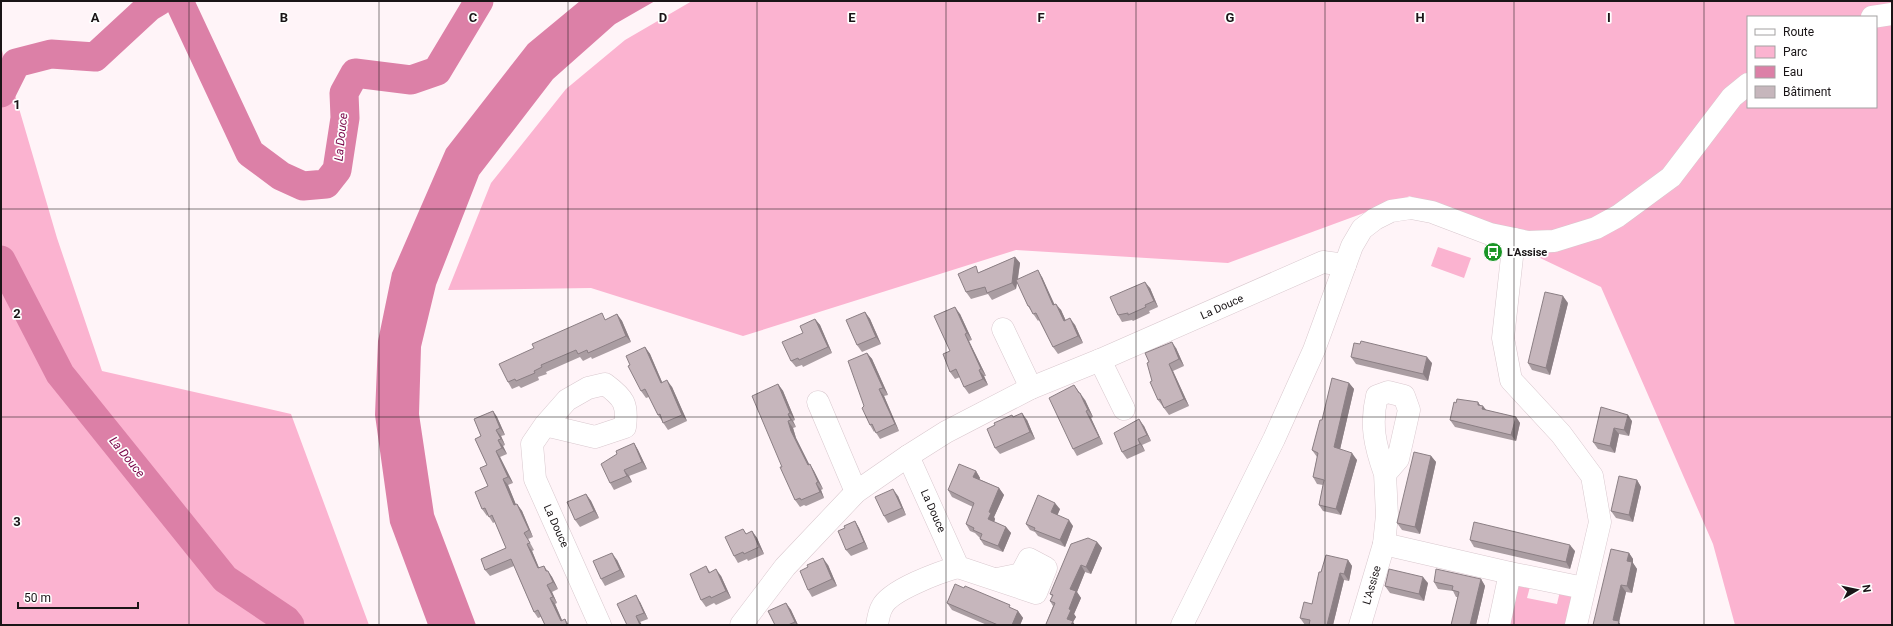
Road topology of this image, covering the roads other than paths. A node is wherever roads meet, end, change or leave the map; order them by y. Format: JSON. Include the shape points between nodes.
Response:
{"nodes":[{"id":1,"x":1892,"y":14,"type":"edge"},
{"id":2,"x":1877,"y":16,"type":"edge"},
{"id":3,"x":1747,"y":85,"type":"edge"},
{"id":4,"x":1514,"y":239,"type":"junction"},
{"id":5,"x":1345,"y":265,"type":"junction"},
{"id":6,"x":1003,"y":328,"type":"dead end"},
{"id":7,"x":1100,"y":360,"type":"junction"},
{"id":8,"x":1031,"y":388,"type":"junction"},
{"id":9,"x":818,"y":402,"type":"dead end"},
{"id":10,"x":1124,"y":409,"type":"dead end"},
{"id":11,"x":545,"y":425,"type":"dead end"},
{"id":12,"x":908,"y":456,"type":"junction"},
{"id":13,"x":1385,"y":474,"type":"dead end"},
{"id":14,"x":856,"y":492,"type":"junction"},
{"id":15,"x":1384,"y":544,"type":"junction"},
{"id":16,"x":958,"y":567,"type":"junction"},
{"id":17,"x":1510,"y":573,"type":"junction"},
{"id":18,"x":997,"y":579,"type":"dead end"},
{"id":19,"x":1584,"y":588,"type":"junction"},
{"id":20,"x":600,"y":625,"type":"edge"},
{"id":21,"x":742,"y":625,"type":"edge"},
{"id":22,"x":877,"y":625,"type":"edge"},
{"id":23,"x":1182,"y":625,"type":"edge"},
{"id":24,"x":1360,"y":625,"type":"edge"},
{"id":25,"x":1499,"y":625,"type":"edge"},
{"id":26,"x":1576,"y":625,"type":"edge"}],
"edges":[{"from":1,"to":2,"type":"street"},
{"from":3,"to":4,"type":"street","via":[[1732,97],[1671,177],[1618,216],[1596,228],[1554,241],[1528,242]]},
{"from":4,"to":5,"type":"street","via":[[1490,234],[1420,209],[1400,209],[1375,219],[1362,229]]},
{"from":4,"to":19,"type":"street","via":[[1503,338],[1511,380],[1562,434],[1592,476],[1600,522]]},
{"from":5,"to":7,"type":"street","name":"La Douce","via":[[1323,262]]},
{"from":5,"to":23,"type":"street","via":[[1314,350],[1274,439]]},
{"from":6,"to":8,"type":"street"},
{"from":7,"to":8,"type":"street","name":"La Douce"},
{"from":7,"to":10,"type":"street"},
{"from":8,"to":12,"type":"street","name":"La Douce","via":[[946,432]]},
{"from":9,"to":14,"type":"street"},
{"from":11,"to":20,"type":"street","name":"La Douce","via":[[532,444],[535,479]]},
{"from":12,"to":14,"type":"street","name":"La Douce"},
{"from":12,"to":16,"type":"street","name":"La Douce"},
{"from":13,"to":15,"type":"street","name":"L'Assise","via":[[1387,515]]},
{"from":14,"to":21,"type":"street","name":"La Douce","via":[[785,567]]},
{"from":15,"to":17,"type":"street"},
{"from":15,"to":24,"type":"street","name":"L'Assise"},
{"from":16,"to":18,"type":"street"},
{"from":16,"to":22,"type":"street","via":[[942,571],[899,591],[882,606]]},
{"from":17,"to":19,"type":"street"},
{"from":17,"to":25,"type":"street"},
{"from":19,"to":26,"type":"street"}]}
